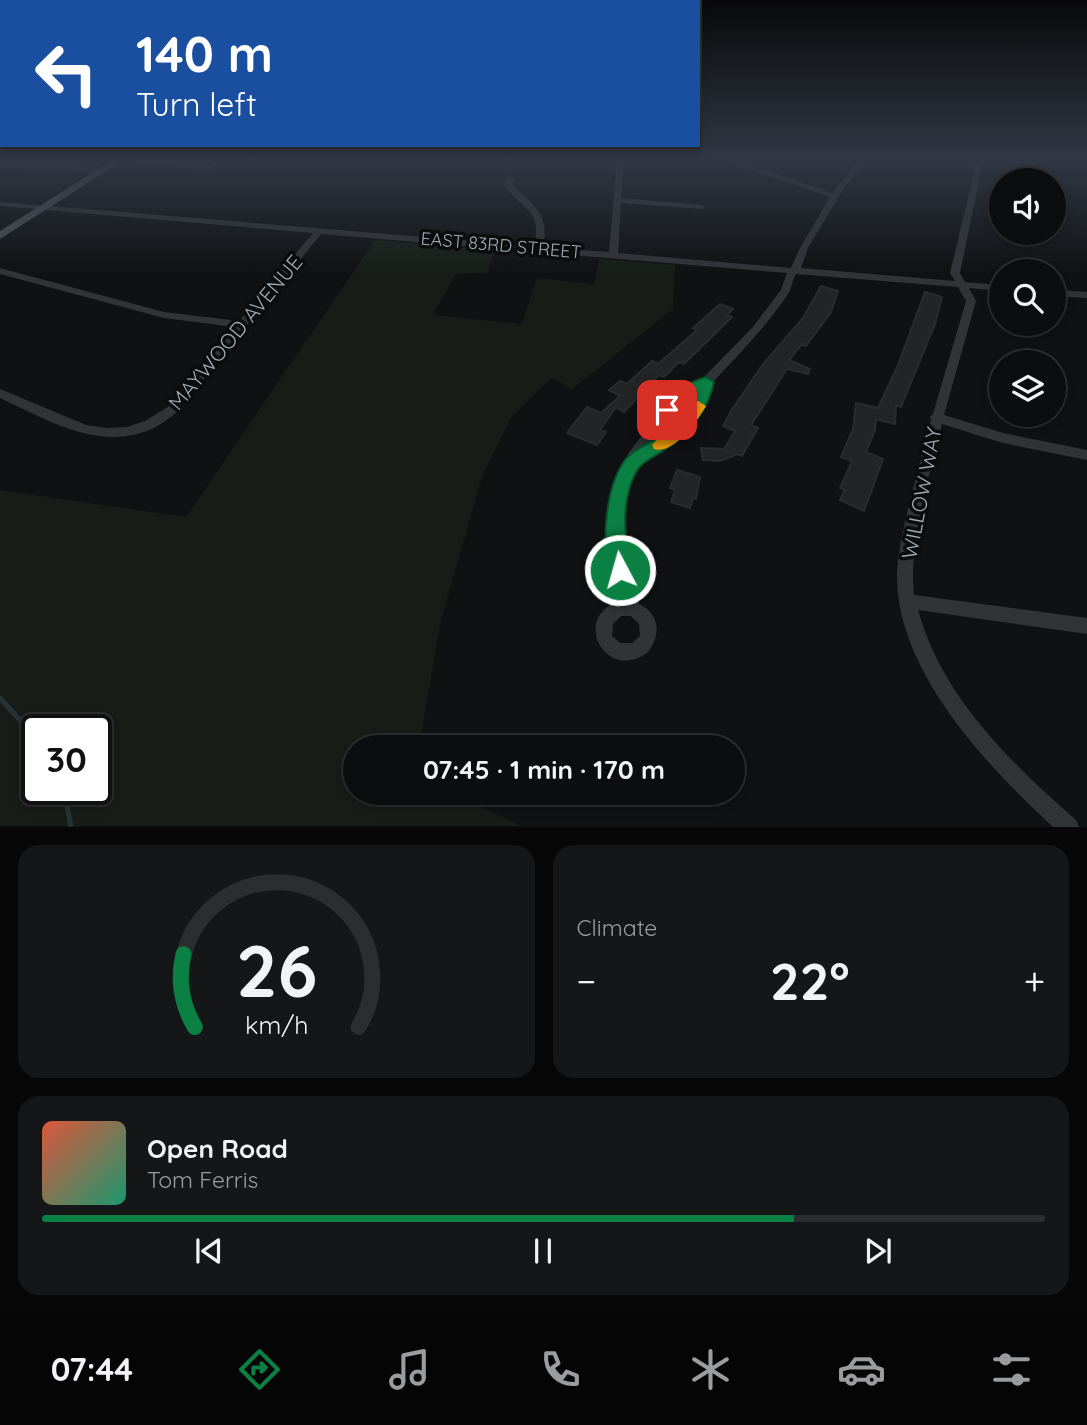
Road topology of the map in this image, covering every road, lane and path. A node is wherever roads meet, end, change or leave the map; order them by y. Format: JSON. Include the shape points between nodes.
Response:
{"nodes":[{"id":1,"x":60,"y":198,"type":"edge"},
{"id":2,"x":520,"y":198,"type":"edge"},
{"id":3,"x":834,"y":198,"type":"edge"},
{"id":4,"x":972,"y":198,"type":"edge"},
{"id":5,"x":618,"y":200,"type":"joint"},
{"id":6,"x":0,"y":204,"type":"edge"},
{"id":7,"x":702,"y":206,"type":"dead end"},
{"id":8,"x":44,"y":208,"type":"junction"},
{"id":9,"x":319,"y":231,"type":"junction"},
{"id":10,"x":0,"y":236,"type":"edge"},
{"id":11,"x":538,"y":248,"type":"junction"},
{"id":12,"x":613,"y":255,"type":"junction"},
{"id":13,"x":0,"y":271,"type":"edge"},
{"id":14,"x":793,"y":272,"type":"junction"},
{"id":15,"x":961,"y":285,"type":"junction"},
{"id":16,"x":989,"y":287,"type":"edge"},
{"id":17,"x":1066,"y":294,"type":"edge"},
{"id":18,"x":1087,"y":296,"type":"edge"},
{"id":19,"x":242,"y":325,"type":"junction"},
{"id":20,"x":706,"y":382,"type":"junction"},
{"id":21,"x":0,"y":393,"type":"edge"},
{"id":22,"x":936,"y":416,"type":"junction"},
{"id":23,"x":1087,"y":455,"type":"edge"},
{"id":24,"x":633,"y":463,"type":"junction"},
{"id":25,"x":907,"y":601,"type":"junction"},
{"id":26,"x":623,"y":608,"type":"dead end"},
{"id":27,"x":1087,"y":626,"type":"edge"},
{"id":28,"x":1069,"y":827,"type":"edge"}],
"edges":[{"from":1,"to":8,"type":"main road"},
{"from":2,"to":11,"type":"street","via":[[544,229]]},
{"from":3,"to":14,"type":"street"},
{"from":4,"to":15,"type":"street","name":"WILLOW WAY","via":[[955,273]]},
{"from":5,"to":7,"type":"street"},
{"from":5,"to":12,"type":"street"},
{"from":6,"to":8,"type":"street","name":"EAST 83RD STREET"},
{"from":8,"to":9,"type":"street","name":"EAST 83RD STREET"},
{"from":8,"to":10,"type":"main road"},
{"from":9,"to":11,"type":"street","name":"EAST 83RD STREET"},
{"from":9,"to":19,"type":"street","name":"MAYWOOD AVENUE"},
{"from":11,"to":12,"type":"street","name":"EAST 83RD STREET"},
{"from":12,"to":14,"type":"street","name":"EAST 83RD STREET"},
{"from":13,"to":19,"type":"street","via":[[164,315]]},
{"from":14,"to":15,"type":"street","name":"EAST 83RD STREET"},
{"from":14,"to":20,"type":"street","via":[[786,290],[756,330]]},
{"from":15,"to":16,"type":"street","name":"EAST 83RD STREET"},
{"from":15,"to":22,"type":"street","name":"WILLOW WAY","via":[[971,301]]},
{"from":17,"to":18,"type":"street"},
{"from":19,"to":21,"type":"street","name":"MAYWOOD AVENUE","via":[[172,410],[146,427],[111,435],[90,432]]},
{"from":20,"to":24,"type":"street","via":[[667,410],[642,442]]},
{"from":20,"to":24,"type":"street","via":[[702,401],[673,436]]},
{"from":22,"to":23,"type":"street","via":[[1003,438]]},
{"from":22,"to":25,"type":"street","name":"WILLOW WAY","via":[[905,552]]},
{"from":24,"to":26,"type":"street","via":[[617,505]]},
{"from":25,"to":27,"type":"street"},
{"from":25,"to":28,"type":"street","name":"WILLOW WAY","via":[[922,646],[943,687],[981,741]]}]}
